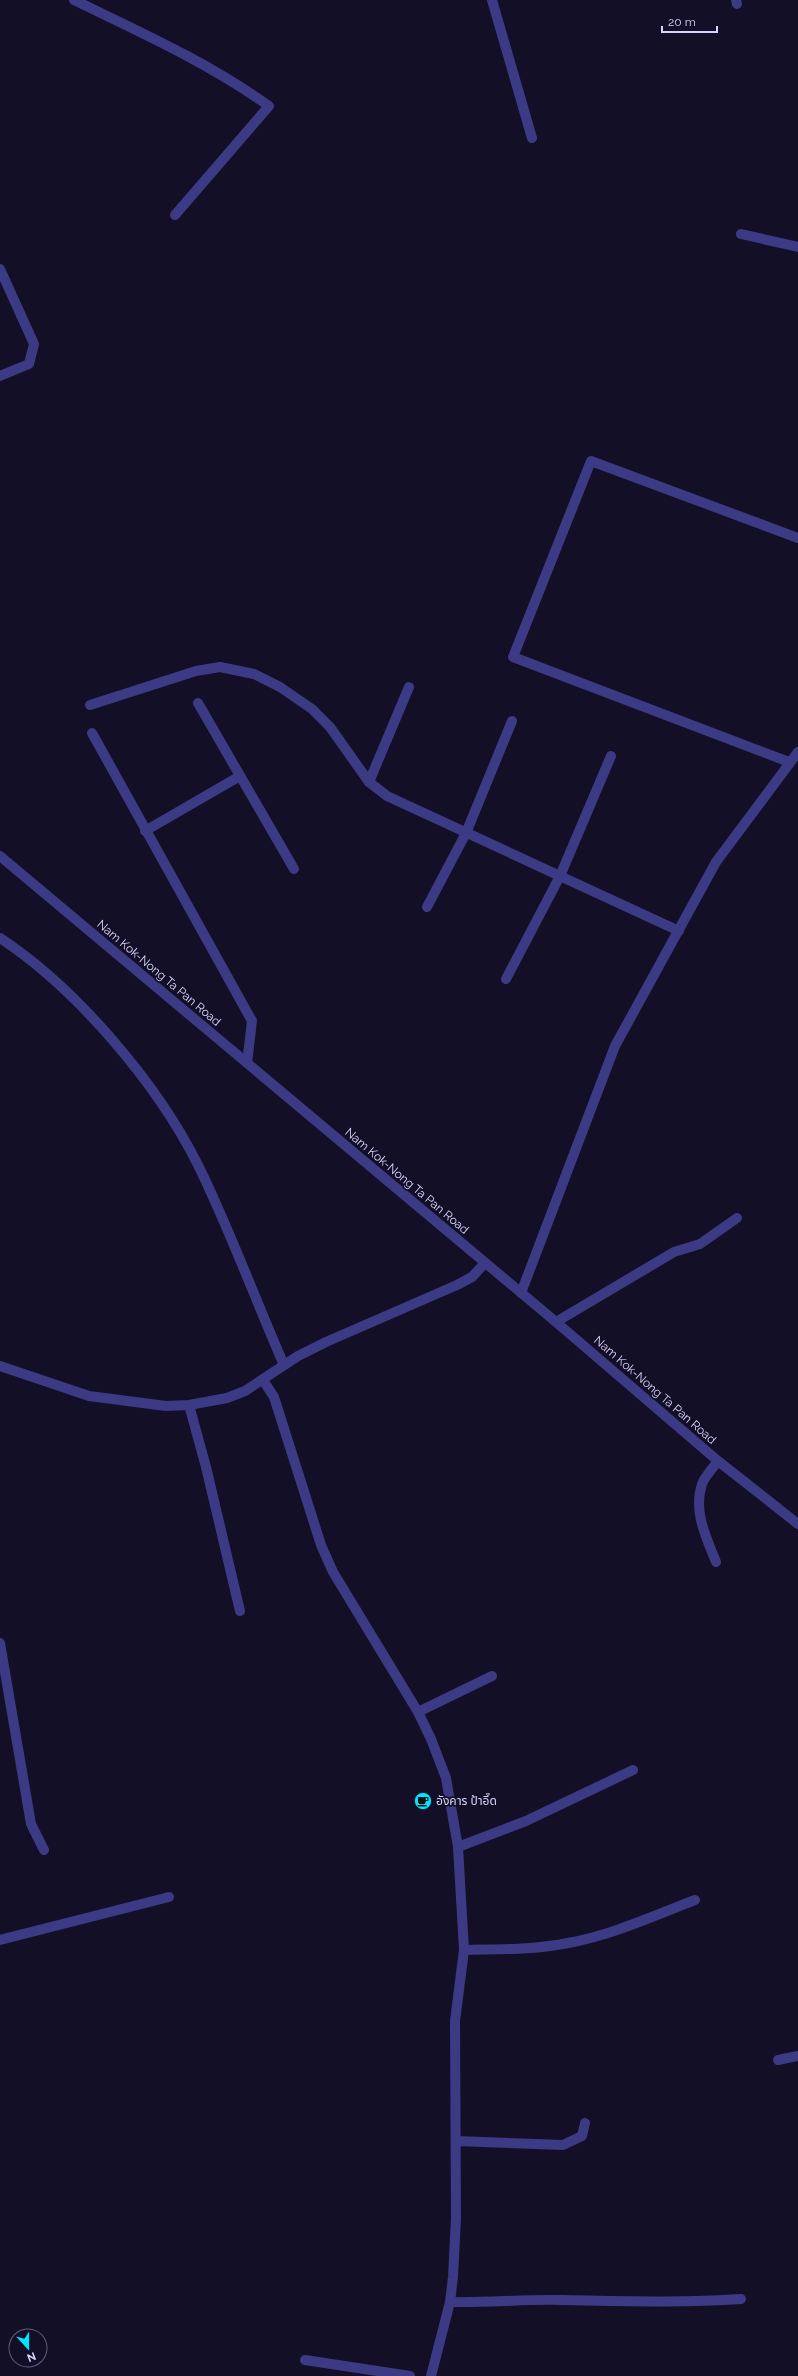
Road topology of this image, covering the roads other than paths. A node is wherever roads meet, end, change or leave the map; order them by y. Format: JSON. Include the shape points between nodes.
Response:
{"nodes":[{"id":1,"x":74,"y":0,"type":"edge"},
{"id":2,"x":492,"y":0,"type":"edge"},
{"id":3,"x":532,"y":138,"type":"dead end"},
{"id":4,"x":175,"y":216,"type":"dead end"},
{"id":5,"x":741,"y":234,"type":"dead end"},
{"id":6,"x":798,"y":247,"type":"edge"},
{"id":7,"x":0,"y":269,"type":"edge"},
{"id":8,"x":0,"y":376,"type":"edge"},
{"id":9,"x":798,"y":538,"type":"edge"},
{"id":10,"x":408,"y":687,"type":"dead end"},
{"id":11,"x":198,"y":703,"type":"dead end"},
{"id":12,"x":90,"y":705,"type":"dead end"},
{"id":13,"x":512,"y":721,"type":"dead end"},
{"id":14,"x":92,"y":734,"type":"dead end"},
{"id":15,"x":798,"y":752,"type":"edge"},
{"id":16,"x":612,"y":756,"type":"dead end"},
{"id":17,"x":790,"y":762,"type":"junction"},
{"id":18,"x":240,"y":776,"type":"junction"},
{"id":19,"x":369,"y":782,"type":"junction"},
{"id":20,"x":145,"y":831,"type":"junction"},
{"id":21,"x":466,"y":833,"type":"junction"},
{"id":22,"x":0,"y":856,"type":"edge"},
{"id":23,"x":294,"y":869,"type":"dead end"},
{"id":24,"x":560,"y":876,"type":"junction"},
{"id":25,"x":427,"y":908,"type":"dead end"},
{"id":26,"x":678,"y":931,"type":"junction"},
{"id":27,"x":0,"y":938,"type":"edge"},
{"id":28,"x":506,"y":979,"type":"dead end"},
{"id":29,"x":247,"y":1063,"type":"junction"},
{"id":30,"x":737,"y":1218,"type":"dead end"},
{"id":31,"x":485,"y":1263,"type":"junction"},
{"id":32,"x":521,"y":1293,"type":"junction"},
{"id":33,"x":556,"y":1322,"type":"junction"},
{"id":34,"x":284,"y":1365,"type":"junction"},
{"id":35,"x":0,"y":1366,"type":"edge"},
{"id":36,"x":263,"y":1380,"type":"junction"},
{"id":37,"x":189,"y":1405,"type":"junction"},
{"id":38,"x":718,"y":1461,"type":"junction"},
{"id":39,"x":797,"y":1521,"type":"edge"},
{"id":40,"x":716,"y":1562,"type":"dead end"},
{"id":41,"x":240,"y":1611,"type":"dead end"},
{"id":42,"x":0,"y":1643,"type":"edge"},
{"id":43,"x":492,"y":1676,"type":"dead end"},
{"id":44,"x":418,"y":1712,"type":"junction"},
{"id":45,"x":633,"y":1770,"type":"dead end"},
{"id":46,"x":458,"y":1847,"type":"junction"},
{"id":47,"x":44,"y":1850,"type":"dead end"},
{"id":48,"x":170,"y":1897,"type":"dead end"},
{"id":49,"x":695,"y":1900,"type":"dead end"},
{"id":50,"x":0,"y":1940,"type":"edge"},
{"id":51,"x":464,"y":1950,"type":"junction"},
{"id":52,"x":798,"y":2056,"type":"edge"},
{"id":53,"x":778,"y":2060,"type":"dead end"},
{"id":54,"x":584,"y":2123,"type":"dead end"},
{"id":55,"x":456,"y":2141,"type":"junction"},
{"id":56,"x":741,"y":2299,"type":"dead end"},
{"id":57,"x":450,"y":2302,"type":"junction"},
{"id":58,"x":305,"y":2360,"type":"dead end"},
{"id":59,"x":410,"y":2376,"type":"edge"},
{"id":60,"x":431,"y":2376,"type":"edge"}],
"edges":[{"from":1,"to":4,"type":"street","via":[[191,56],[269,106]]},
{"from":2,"to":3,"type":"street"},
{"from":5,"to":6,"type":"street"},
{"from":7,"to":8,"type":"street","via":[[34,344],[29,364]]},
{"from":9,"to":17,"type":"street","via":[[591,461],[513,657]]},
{"from":10,"to":19,"type":"street"},
{"from":11,"to":18,"type":"street"},
{"from":12,"to":19,"type":"street","via":[[196,671],[220,667],[254,674],[280,687],[312,709],[330,727]]},
{"from":13,"to":21,"type":"street"},
{"from":14,"to":20,"type":"street"},
{"from":15,"to":17,"type":"street"},
{"from":16,"to":24,"type":"street"},
{"from":17,"to":26,"type":"street","via":[[716,862]]},
{"from":18,"to":20,"type":"street"},
{"from":18,"to":23,"type":"street"},
{"from":19,"to":21,"type":"street","via":[[387,796]]},
{"from":20,"to":29,"type":"street","via":[[252,1021]]},
{"from":21,"to":24,"type":"street"},
{"from":21,"to":25,"type":"street"},
{"from":22,"to":29,"type":"street","name":"Nam Kok-Nong Ta Pan Road"},
{"from":24,"to":26,"type":"street"},
{"from":24,"to":28,"type":"street"},
{"from":26,"to":32,"type":"street","via":[[615,1046]]},
{"from":27,"to":34,"type":"street","via":[[22,952],[67,992],[153,1091],[197,1164]]},
{"from":29,"to":31,"type":"street","name":"Nam Kok-Nong Ta Pan Road"},
{"from":30,"to":33,"type":"street","via":[[700,1244],[674,1252]]},
{"from":31,"to":32,"type":"street","name":"Nam Kok-Nong Ta Pan Road"},
{"from":31,"to":34,"type":"street","via":[[472,1277],[457,1285],[326,1342]]},
{"from":32,"to":33,"type":"street","name":"Nam Kok-Nong Ta Pan Road"},
{"from":33,"to":38,"type":"street","name":"Nam Kok-Nong Ta Pan Road"},
{"from":34,"to":36,"type":"street"},
{"from":35,"to":37,"type":"street","via":[[89,1396],[166,1406]]},
{"from":36,"to":37,"type":"street","via":[[227,1398]]},
{"from":36,"to":44,"type":"street","via":[[274,1397],[321,1545],[333,1572]]},
{"from":37,"to":41,"type":"street"},
{"from":38,"to":39,"type":"street","name":"Nam Kok-Nong Ta Pan Road"},
{"from":38,"to":40,"type":"street","via":[[703,1483],[699,1496],[699,1515]]},
{"from":42,"to":47,"type":"street","via":[[31,1824]]},
{"from":43,"to":44,"type":"street"},
{"from":44,"to":46,"type":"street","via":[[446,1778]]},
{"from":45,"to":46,"type":"street","via":[[526,1821]]},
{"from":46,"to":51,"type":"street"},
{"from":48,"to":50,"type":"street"},
{"from":49,"to":51,"type":"street","via":[[604,1935],[568,1943],[540,1947]]},
{"from":51,"to":55,"type":"street","via":[[455,2022]]},
{"from":52,"to":53,"type":"street"},
{"from":54,"to":55,"type":"street","via":[[582,2136],[563,2145]]},
{"from":55,"to":57,"type":"street","via":[[456,2218]]},
{"from":56,"to":57,"type":"street","via":[[690,2303],[561,2300]]},
{"from":57,"to":60,"type":"street"},
{"from":58,"to":59,"type":"street"}]}
